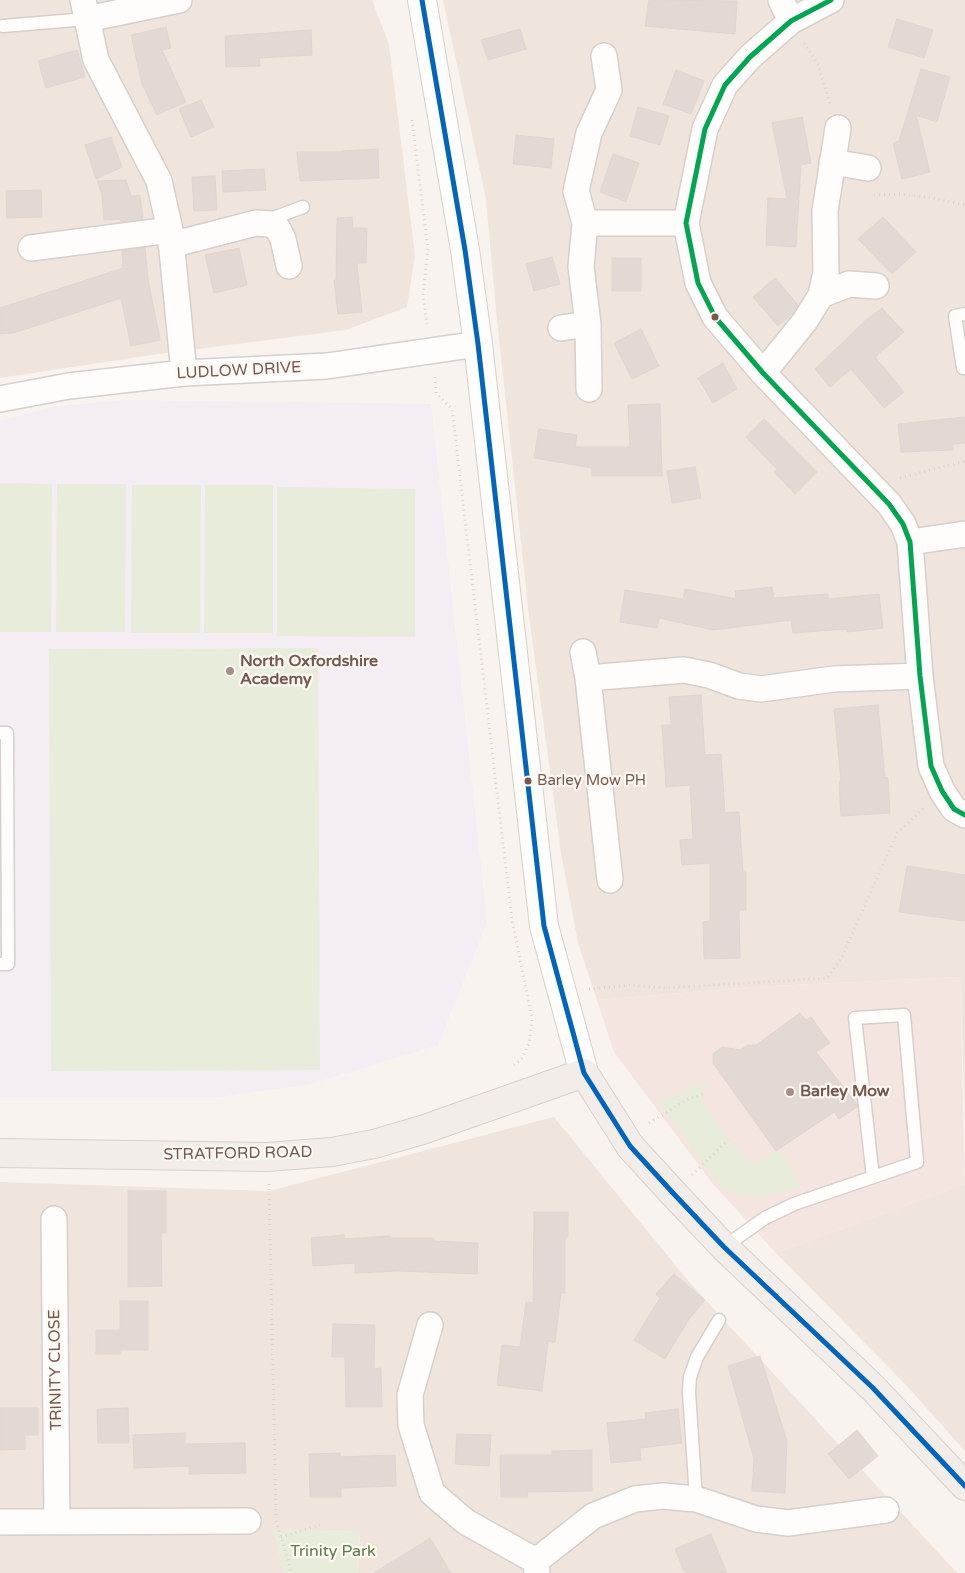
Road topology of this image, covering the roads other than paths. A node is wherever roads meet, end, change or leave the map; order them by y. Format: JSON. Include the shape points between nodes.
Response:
{"nodes":[{"id":1,"x":179,"y":0,"type":"edge"},
{"id":2,"x":422,"y":0,"type":"edge"},
{"id":3,"x":831,"y":0,"type":"edge"},
{"id":4,"x":85,"y":10,"type":"edge"},
{"id":5,"x":786,"y":11,"type":"edge"},
{"id":6,"x":3,"y":26,"type":"dead end"},
{"id":7,"x":604,"y":56,"type":"dead end"},
{"id":8,"x":838,"y":128,"type":"road end"},
{"id":9,"x":832,"y":162,"type":"junction"},
{"id":10,"x":868,"y":168,"type":"dead end"},
{"id":11,"x":303,"y":207,"type":"dead end"},
{"id":12,"x":263,"y":222,"type":"junction"},
{"id":13,"x":585,"y":223,"type":"junction"},
{"id":14,"x":686,"y":223,"type":"junction"},
{"id":15,"x":170,"y":237,"type":"junction"},
{"id":16,"x":31,"y":248,"type":"dead end"},
{"id":17,"x":289,"y":266,"type":"dead end"},
{"id":18,"x":876,"y":286,"type":"dead end"},
{"id":19,"x":821,"y":295,"type":"junction"},
{"id":20,"x":965,"y":314,"type":"edge"},
{"id":21,"x":588,"y":324,"type":"junction"},
{"id":22,"x":561,"y":328,"type":"dead end"},
{"id":23,"x":478,"y":344,"type":"junction"},
{"id":24,"x":963,"y":368,"type":"dead end"},
{"id":25,"x":184,"y":373,"type":"junction"},
{"id":26,"x":763,"y":374,"type":"junction"},
{"id":27,"x":590,"y":389,"type":"dead end"},
{"id":28,"x":0,"y":399,"type":"edge"},
{"id":29,"x":965,"y":534,"type":"edge"},
{"id":30,"x":910,"y":542,"type":"junction"},
{"id":31,"x":584,"y":652,"type":"dead end"},
{"id":32,"x":920,"y":676,"type":"junction"},
{"id":33,"x":588,"y":678,"type":"junction"},
{"id":34,"x":0,"y":733,"type":"edge"},
{"id":35,"x":965,"y":815,"type":"edge"},
{"id":36,"x":610,"y":880,"type":"dead end"},
{"id":37,"x":0,"y":964,"type":"edge"},
{"id":38,"x":584,"y":1073,"type":"junction"},
{"id":39,"x":0,"y":1153,"type":"edge"},
{"id":40,"x":873,"y":1177,"type":"junction"},
{"id":41,"x":54,"y":1219,"type":"dead end"},
{"id":42,"x":724,"y":1247,"type":"junction"},
{"id":43,"x":719,"y":1320,"type":"dead end"},
{"id":44,"x":430,"y":1325,"type":"dead end"},
{"id":45,"x":965,"y":1486,"type":"edge"},
{"id":46,"x":696,"y":1499,"type":"junction"},
{"id":47,"x":886,"y":1510,"type":"dead end"},
{"id":48,"x":248,"y":1521,"type":"dead end"},
{"id":49,"x":0,"y":1522,"type":"edge"},
{"id":50,"x":57,"y":1522,"type":"junction"},
{"id":51,"x":537,"y":1567,"type":"edge"}],
"edges":[{"from":1,"to":4,"type":"street"},
{"from":2,"to":23,"type":"main road"},
{"from":3,"to":5,"type":"street"},
{"from":4,"to":6,"type":"lane"},
{"from":4,"to":15,"type":"street","via":[[96,60],[159,181]]},
{"from":5,"to":14,"type":"street","via":[[725,85],[705,129]]},
{"from":7,"to":13,"type":"street","via":[[609,90],[589,133],[576,191]]},
{"from":8,"to":9,"type":"street"},
{"from":9,"to":10,"type":"street"},
{"from":9,"to":19,"type":"street","via":[[825,210],[826,272]]},
{"from":11,"to":12,"type":"lane"},
{"from":12,"to":15,"type":"street"},
{"from":12,"to":17,"type":"street","via":[[278,229],[284,239]]},
{"from":13,"to":14,"type":"street"},
{"from":13,"to":21,"type":"street","via":[[581,267]]},
{"from":14,"to":26,"type":"street","via":[[698,283],[714,317]]},
{"from":15,"to":16,"type":"street"},
{"from":15,"to":25,"type":"street"},
{"from":18,"to":19,"type":"street","via":[[849,284]]},
{"from":19,"to":26,"type":"street"},
{"from":20,"to":24,"type":"lane","via":[[955,316]]},
{"from":21,"to":22,"type":"street"},
{"from":21,"to":27,"type":"street"},
{"from":23,"to":25,"type":"street","name":"LUDLOW DRIVE","via":[[327,366]]},
{"from":23,"to":38,"type":"main road","via":[[544,926]]},
{"from":25,"to":28,"type":"street","name":"LUDLOW DRIVE","via":[[69,386]]},
{"from":26,"to":30,"type":"street","via":[[872,486],[903,524]]},
{"from":29,"to":30,"type":"street"},
{"from":30,"to":32,"type":"street"},
{"from":31,"to":33,"type":"street"},
{"from":32,"to":33,"type":"street","via":[[834,679],[761,689],[684,670]]},
{"from":32,"to":35,"type":"street","via":[[931,766],[954,809]]},
{"from":33,"to":36,"type":"street"},
{"from":34,"to":37,"type":"lane","via":[[7,733],[8,964]]},
{"from":38,"to":39,"type":"main road","name":"STRATFORD ROAD","via":[[422,1130],[332,1152],[266,1157]]},
{"from":38,"to":42,"type":"main road","via":[[626,1138]]},
{"from":40,"to":40,"type":"lane","via":[[917,1162],[904,1015],[855,1018]]},
{"from":40,"to":42,"type":"lane","via":[[794,1204],[765,1218]]},
{"from":41,"to":50,"type":"street","name":"TRINITY CLOSE"},
{"from":42,"to":45,"type":"main road","via":[[873,1388]]},
{"from":43,"to":46,"type":"lane","via":[[697,1357],[690,1377]]},
{"from":44,"to":51,"type":"street","via":[[410,1395],[411,1425],[432,1493],[466,1522]]},
{"from":46,"to":47,"type":"street","via":[[756,1519],[788,1523]]},
{"from":46,"to":51,"type":"street","via":[[663,1496],[627,1502],[593,1516]]},
{"from":48,"to":50,"type":"street"},
{"from":49,"to":50,"type":"street"}]}
